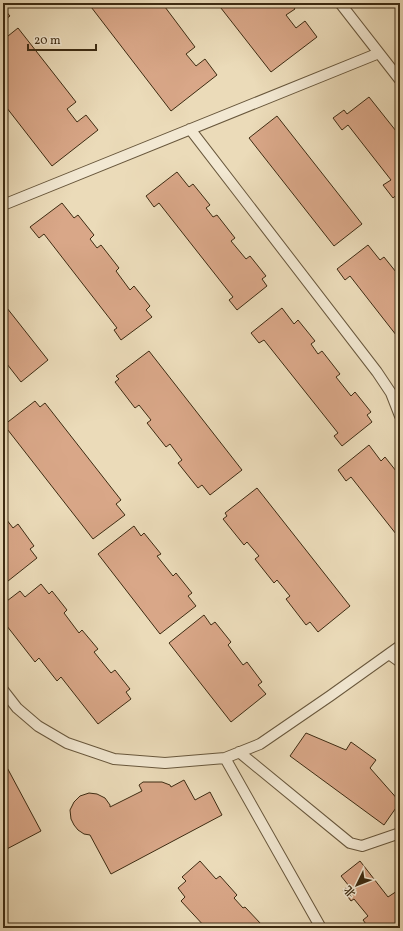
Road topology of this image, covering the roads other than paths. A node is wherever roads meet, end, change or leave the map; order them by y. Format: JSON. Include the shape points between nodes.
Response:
{"nodes":[{"id":1,"x":340,"y":3,"type":"edge"},
{"id":2,"x":379,"y":53,"type":"junction"},
{"id":3,"x":400,"y":80,"type":"edge"},
{"id":4,"x":190,"y":129,"type":"junction"},
{"id":5,"x":3,"y":205,"type":"edge"},
{"id":6,"x":400,"y":416,"type":"edge"},
{"id":7,"x":400,"y":646,"type":"edge"},
{"id":8,"x":389,"y":654,"type":"junction"},
{"id":9,"x":400,"y":662,"type":"edge"},
{"id":10,"x":3,"y":690,"type":"edge"},
{"id":11,"x":239,"y":752,"type":"junction"},
{"id":12,"x":225,"y":758,"type":"junction"},
{"id":13,"x":400,"y":833,"type":"edge"},
{"id":14,"x":321,"y":928,"type":"edge"}],
"edges":[{"from":1,"to":2,"type":"lane"},
{"from":2,"to":3,"type":"lane"},
{"from":2,"to":4,"type":"lane"},
{"from":4,"to":5,"type":"lane"},
{"from":4,"to":6,"type":"lane","via":[[377,372],[391,394]]},
{"from":7,"to":8,"type":"lane"},
{"from":8,"to":9,"type":"lane"},
{"from":8,"to":11,"type":"lane","via":[[260,744]]},
{"from":10,"to":12,"type":"lane","via":[[17,708],[38,726],[67,743],[114,759],[165,763]]},
{"from":11,"to":12,"type":"lane"},
{"from":11,"to":13,"type":"lane","via":[[350,843],[362,846]]},
{"from":12,"to":14,"type":"lane"}]}
